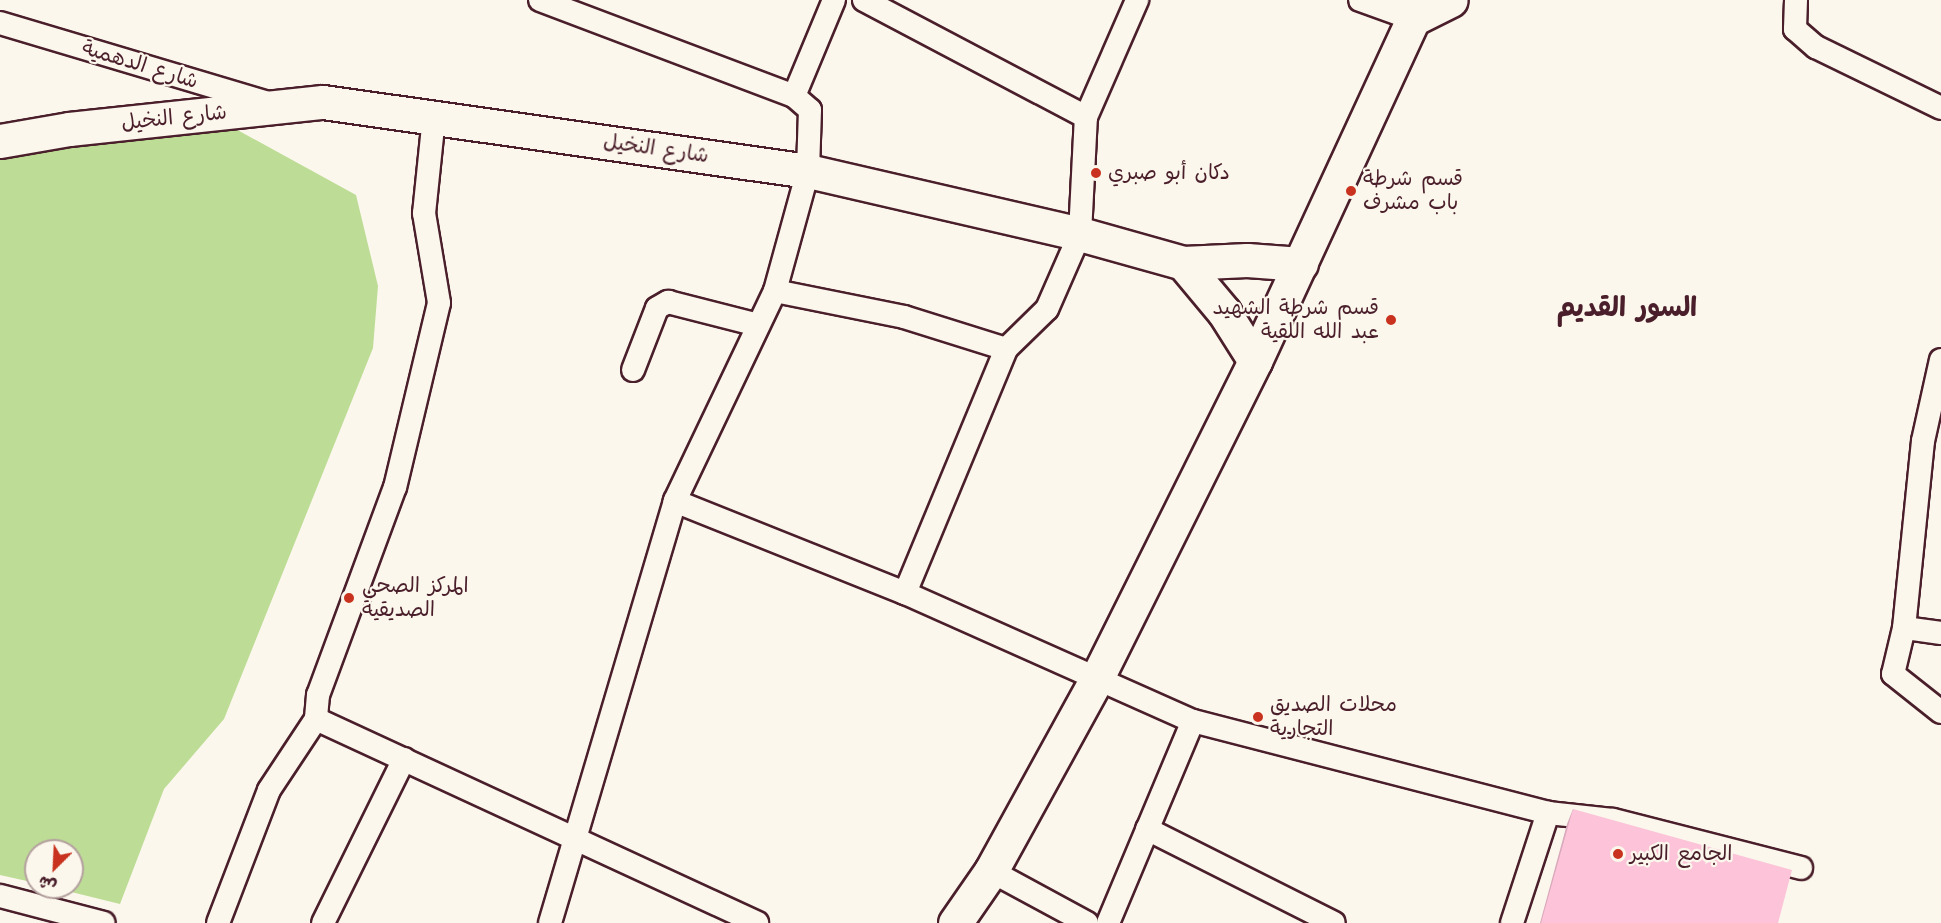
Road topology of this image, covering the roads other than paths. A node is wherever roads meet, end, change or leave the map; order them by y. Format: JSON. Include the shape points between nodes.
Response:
{"nodes":[{"id":1,"x":540,"y":0,"type":"edge"},
{"id":2,"x":834,"y":0,"type":"edge"},
{"id":3,"x":864,"y":0,"type":"edge"},
{"id":4,"x":1137,"y":0,"type":"edge"},
{"id":5,"x":1360,"y":0,"type":"edge"},
{"id":6,"x":1451,"y":0,"type":"edge"},
{"id":7,"x":1796,"y":0,"type":"edge"},
{"id":8,"x":1407,"y":9,"type":"edge"},
{"id":9,"x":0,"y":23,"type":"edge"},
{"id":10,"x":794,"y":96,"type":"junction"},
{"id":11,"x":281,"y":106,"type":"junction"},
{"id":12,"x":1941,"y":108,"type":"edge"},
{"id":13,"x":434,"y":117,"type":"junction"},
{"id":14,"x":1086,"y":117,"type":"junction"},
{"id":15,"x":0,"y":141,"type":"edge"},
{"id":16,"x":808,"y":171,"type":"junction"},
{"id":17,"x":1080,"y":234,"type":"junction"},
{"id":18,"x":1183,"y":262,"type":"junction"},
{"id":19,"x":1301,"y":264,"type":"junction"},
{"id":20,"x":775,"y":291,"type":"junction"},
{"id":21,"x":758,"y":325,"type":"junction"},
{"id":22,"x":1006,"y":349,"type":"junction"},
{"id":23,"x":1941,"y":360,"type":"edge"},
{"id":24,"x":1254,"y":361,"type":"junction"},
{"id":25,"x":633,"y":370,"type":"dead end"},
{"id":26,"x":675,"y":501,"type":"junction"},
{"id":27,"x":905,"y":593,"type":"junction"},
{"id":28,"x":1904,"y":628,"type":"junction"},
{"id":29,"x":1941,"y":633,"type":"edge"},
{"id":30,"x":1097,"y":678,"type":"junction"},
{"id":31,"x":1941,"y":712,"type":"edge"},
{"id":32,"x":316,"y":719,"type":"junction"},
{"id":33,"x":1193,"y":721,"type":"junction"},
{"id":34,"x":404,"y":759,"type":"junction"},
{"id":35,"x":1548,"y":813,"type":"junction"},
{"id":36,"x":1147,"y":829,"type":"junction"},
{"id":37,"x":573,"y":840,"type":"junction"},
{"id":38,"x":1801,"y":868,"type":"dead end"},
{"id":39,"x":991,"y":871,"type":"junction"},
{"id":40,"x":0,"y":896,"type":"edge"},
{"id":41,"x":724,"y":916,"type":"edge"},
{"id":42,"x":104,"y":923,"type":"edge"},
{"id":43,"x":218,"y":923,"type":"edge"},
{"id":44,"x":323,"y":923,"type":"edge"},
{"id":45,"x":550,"y":923,"type":"edge"},
{"id":46,"x":757,"y":923,"type":"edge"},
{"id":47,"x":955,"y":923,"type":"edge"},
{"id":48,"x":1087,"y":923,"type":"edge"},
{"id":49,"x":1108,"y":923,"type":"edge"},
{"id":50,"x":1334,"y":923,"type":"edge"},
{"id":51,"x":1512,"y":923,"type":"edge"}],
"edges":[{"from":1,"to":10,"type":"street"},
{"from":2,"to":10,"type":"street"},
{"from":3,"to":14,"type":"street"},
{"from":4,"to":14,"type":"street"},
{"from":5,"to":8,"type":"street"},
{"from":6,"to":8,"type":"street"},
{"from":7,"to":12,"type":"street","via":[[1794,29],[1816,47]]},
{"from":8,"to":19,"type":"street"},
{"from":9,"to":11,"type":"street","name":"شارع الدهمية"},
{"from":10,"to":16,"type":"street","via":[[810,110]]},
{"from":11,"to":13,"type":"street","name":"شارع النخيل","via":[[322,102]]},
{"from":11,"to":15,"type":"street","name":"شارع النخيل","via":[[69,129]]},
{"from":13,"to":16,"type":"street","name":"شارع النخيل"},
{"from":13,"to":32,"type":"street","via":[[424,213],[439,303],[395,488],[318,695]]},
{"from":14,"to":17,"type":"street"},
{"from":16,"to":17,"type":"street","name":"شارع النخيل"},
{"from":16,"to":20,"type":"street"},
{"from":17,"to":18,"type":"street","name":"شارع النخيل"},
{"from":17,"to":22,"type":"street","via":[[1047,309]]},
{"from":18,"to":19,"type":"street","name":"شارع النخيل"},
{"from":18,"to":24,"type":"street","via":[[1224,312]]},
{"from":19,"to":24,"type":"street"},
{"from":20,"to":21,"type":"street"},
{"from":20,"to":22,"type":"street","via":[[904,317]]},
{"from":21,"to":25,"type":"street","via":[[668,302],[657,308]]},
{"from":21,"to":26,"type":"street"},
{"from":22,"to":27,"type":"street"},
{"from":23,"to":28,"type":"street","via":[[1923,441]]},
{"from":24,"to":30,"type":"street"},
{"from":26,"to":27,"type":"street"},
{"from":26,"to":37,"type":"street"},
{"from":27,"to":30,"type":"street"},
{"from":28,"to":29,"type":"street"},
{"from":28,"to":31,"type":"street","via":[[1893,674]]},
{"from":30,"to":33,"type":"street"},
{"from":30,"to":39,"type":"street"},
{"from":32,"to":34,"type":"street"},
{"from":32,"to":43,"type":"street","via":[[269,790]]},
{"from":33,"to":35,"type":"street"},
{"from":33,"to":36,"type":"street"},
{"from":34,"to":37,"type":"street"},
{"from":34,"to":44,"type":"street"},
{"from":35,"to":38,"type":"street","via":[[1612,820]]},
{"from":35,"to":51,"type":"street"},
{"from":36,"to":49,"type":"street"},
{"from":36,"to":50,"type":"street"},
{"from":37,"to":41,"type":"street"},
{"from":37,"to":45,"type":"street"},
{"from":39,"to":47,"type":"street"},
{"from":39,"to":48,"type":"street"},
{"from":40,"to":42,"type":"street"},
{"from":41,"to":46,"type":"street"}]}
